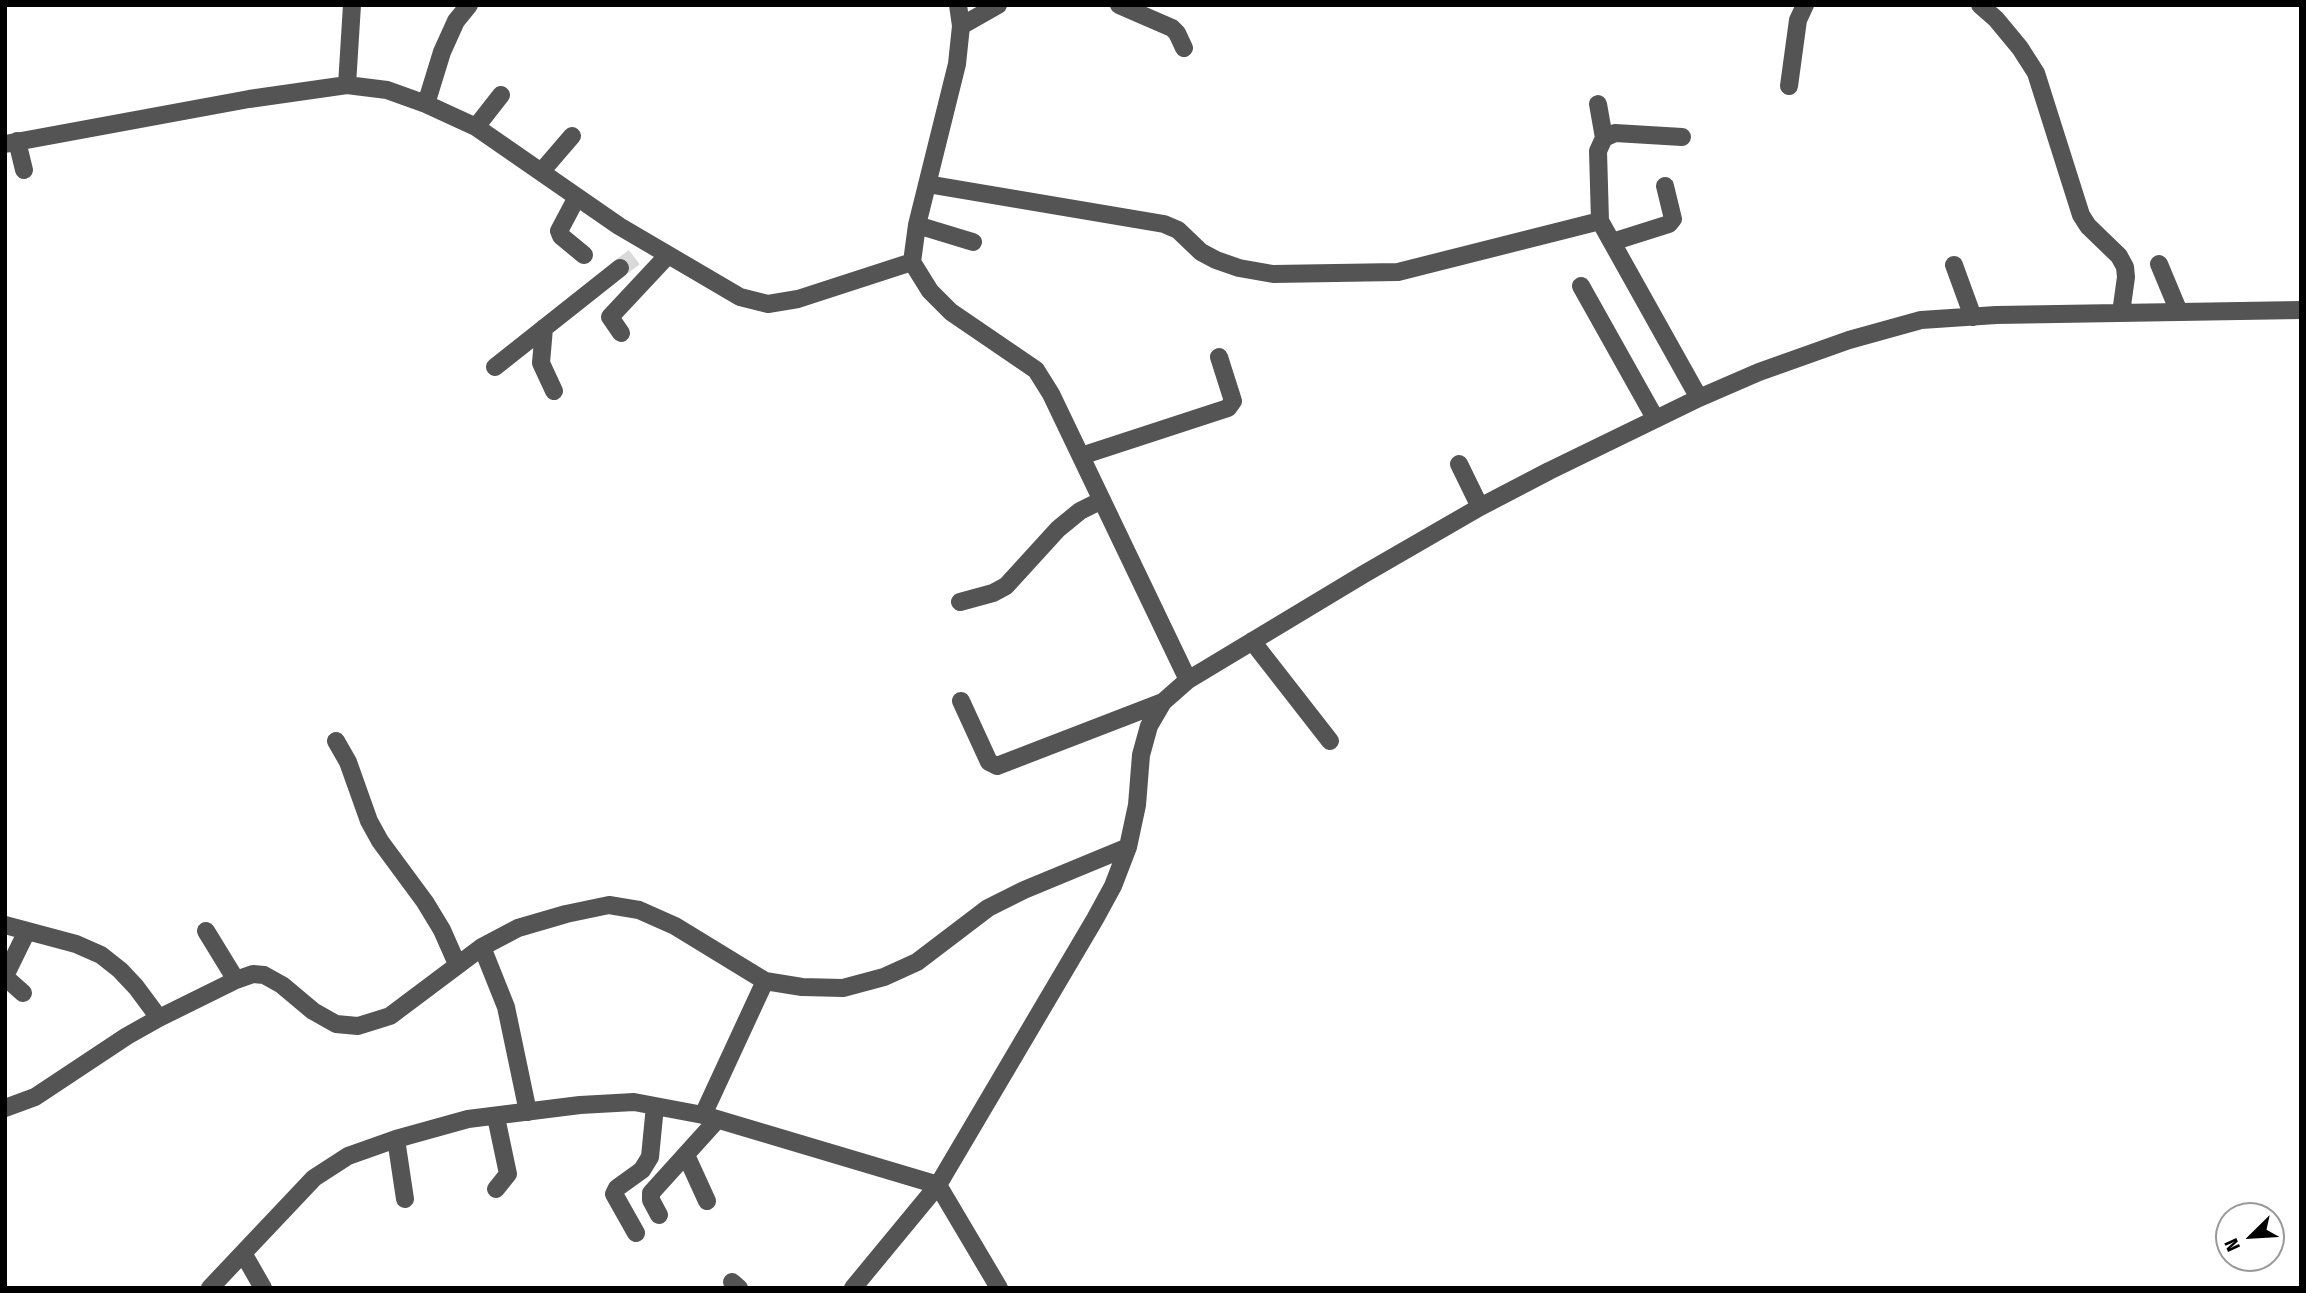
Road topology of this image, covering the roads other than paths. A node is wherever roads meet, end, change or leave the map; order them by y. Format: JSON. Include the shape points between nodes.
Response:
{"nodes":[{"id":1,"x":352,"y":5,"type":"edge"},
{"id":2,"x":469,"y":5,"type":"edge"},
{"id":3,"x":958,"y":5,"type":"edge"},
{"id":4,"x":998,"y":5,"type":"edge"},
{"id":5,"x":1119,"y":5,"type":"edge"},
{"id":6,"x":1805,"y":5,"type":"edge"},
{"id":7,"x":1980,"y":5,"type":"edge"},
{"id":8,"x":961,"y":26,"type":"junction"},
{"id":9,"x":1184,"y":48,"type":"dead end"},
{"id":10,"x":347,"y":85,"type":"junction"},
{"id":11,"x":1789,"y":86,"type":"dead end"},
{"id":12,"x":501,"y":95,"type":"dead end"},
{"id":13,"x":426,"y":104,"type":"junction"},
{"id":14,"x":1598,"y":104,"type":"dead end"},
{"id":15,"x":476,"y":127,"type":"junction"},
{"id":16,"x":572,"y":136,"type":"dead end"},
{"id":17,"x":1682,"y":137,"type":"dead end"},
{"id":18,"x":1604,"y":138,"type":"junction"},
{"id":19,"x":11,"y":142,"type":"edge"},
{"id":20,"x":24,"y":170,"type":"dead end"},
{"id":21,"x":541,"y":172,"type":"junction"},
{"id":22,"x":928,"y":184,"type":"junction"},
{"id":23,"x":1665,"y":186,"type":"dead end"},
{"id":24,"x":576,"y":197,"type":"junction"},
{"id":25,"x":1600,"y":221,"type":"junction"},
{"id":26,"x":917,"y":225,"type":"junction"},
{"id":27,"x":973,"y":242,"type":"dead end"},
{"id":28,"x":1612,"y":242,"type":"junction"},
{"id":29,"x":584,"y":255,"type":"dead end"},
{"id":30,"x":668,"y":255,"type":"junction"},
{"id":31,"x":912,"y":262,"type":"junction"},
{"id":32,"x":2159,"y":264,"type":"dead end"},
{"id":33,"x":1954,"y":265,"type":"dead end"},
{"id":34,"x":620,"y":268,"type":"tunnel mouth"},
{"id":35,"x":1581,"y":286,"type":"dead end"},
{"id":36,"x":2301,"y":310,"type":"edge"},
{"id":37,"x":2179,"y":312,"type":"junction"},
{"id":38,"x":2121,"y":313,"type":"junction"},
{"id":39,"x":1973,"y":317,"type":"junction"},
{"id":40,"x":544,"y":328,"type":"junction"},
{"id":41,"x":621,"y":333,"type":"dead end"},
{"id":42,"x":1219,"y":357,"type":"dead end"},
{"id":43,"x":495,"y":367,"type":"dead end"},
{"id":44,"x":554,"y":391,"type":"dead end"},
{"id":45,"x":1699,"y":398,"type":"junction"},
{"id":46,"x":1655,"y":418,"type":"junction"},
{"id":47,"x":1081,"y":456,"type":"junction"},
{"id":48,"x":1460,"y":464,"type":"dead end"},
{"id":49,"x":1102,"y":500,"type":"junction"},
{"id":50,"x":1480,"y":508,"type":"junction"},
{"id":51,"x":960,"y":602,"type":"dead end"},
{"id":52,"x":1252,"y":641,"type":"junction"},
{"id":53,"x":1188,"y":680,"type":"junction"},
{"id":54,"x":961,"y":701,"type":"dead end"},
{"id":55,"x":1163,"y":702,"type":"junction"},
{"id":56,"x":335,"y":741,"type":"dead end"},
{"id":57,"x":1330,"y":741,"type":"dead end"},
{"id":58,"x":1128,"y":847,"type":"junction"},
{"id":59,"x":5,"y":925,"type":"edge"},
{"id":60,"x":27,"y":931,"type":"junction"},
{"id":61,"x":206,"y":931,"type":"dead end"},
{"id":62,"x":482,"y":947,"type":"junction"},
{"id":63,"x":457,"y":964,"type":"junction"},
{"id":64,"x":5,"y":976,"type":"edge"},
{"id":65,"x":236,"y":980,"type":"junction"},
{"id":66,"x":765,"y":981,"type":"junction"},
{"id":67,"x":23,"y":993,"type":"dead end"},
{"id":68,"x":159,"y":1018,"type":"junction"},
{"id":69,"x":655,"y":1106,"type":"junction"},
{"id":70,"x":5,"y":1108,"type":"edge"},
{"id":71,"x":528,"y":1112,"type":"junction"},
{"id":72,"x":496,"y":1116,"type":"junction"},
{"id":73,"x":710,"y":1117,"type":"junction"},
{"id":74,"x":396,"y":1139,"type":"junction"},
{"id":75,"x":686,"y":1155,"type":"junction"},
{"id":76,"x":938,"y":1185,"type":"junction"},
{"id":77,"x":496,"y":1189,"type":"dead end"},
{"id":78,"x":405,"y":1199,"type":"dead end"},
{"id":79,"x":707,"y":1200,"type":"dead end"},
{"id":80,"x":659,"y":1215,"type":"dead end"},
{"id":81,"x":636,"y":1233,"type":"dead end"},
{"id":82,"x":243,"y":1253,"type":"junction"},
{"id":83,"x":210,"y":1288,"type":"edge"},
{"id":84,"x":263,"y":1288,"type":"edge"},
{"id":85,"x":853,"y":1288,"type":"edge"},
{"id":86,"x":999,"y":1288,"type":"edge"}],
"edges":[{"from":1,"to":10,"type":"street"},
{"from":2,"to":13,"type":"street","via":[[442,52]]},
{"from":3,"to":8,"type":"street"},
{"from":4,"to":8,"type":"street"},
{"from":5,"to":9,"type":"street","via":[[1172,29]]},
{"from":6,"to":11,"type":"street","via":[[1798,20]]},
{"from":7,"to":38,"type":"street","via":[[2004,28],[2036,73],[2081,215],[2125,267]]},
{"from":8,"to":22,"type":"street","via":[[957,64]]},
{"from":10,"to":13,"type":"street","via":[[387,90]]},
{"from":10,"to":19,"type":"street"},
{"from":12,"to":15,"type":"street"},
{"from":13,"to":15,"type":"street"},
{"from":14,"to":18,"type":"street"},
{"from":15,"to":21,"type":"street"},
{"from":16,"to":21,"type":"street"},
{"from":17,"to":18,"type":"street","via":[[1615,132]]},
{"from":18,"to":25,"type":"street","via":[[1598,151]]},
{"from":19,"to":20,"type":"street"},
{"from":21,"to":24,"type":"street"},
{"from":22,"to":25,"type":"street","via":[[1164,224],[1216,260],[1273,274],[1398,272]]},
{"from":22,"to":26,"type":"street"},
{"from":23,"to":28,"type":"street","via":[[1673,219],[1669,224]]},
{"from":24,"to":29,"type":"street","via":[[559,231]]},
{"from":24,"to":30,"type":"street","via":[[645,248]]},
{"from":25,"to":28,"type":"street"},
{"from":26,"to":27,"type":"street"},
{"from":26,"to":31,"type":"street"},
{"from":28,"to":45,"type":"street"},
{"from":30,"to":31,"type":"street","via":[[740,297],[768,304],[798,299]]},
{"from":30,"to":41,"type":"street","via":[[610,317]]},
{"from":31,"to":47,"type":"street","via":[[930,291],[951,312],[1036,370]]},
{"from":32,"to":37,"type":"street"},
{"from":33,"to":39,"type":"street"},
{"from":34,"to":40,"type":"street"},
{"from":35,"to":46,"type":"street"},
{"from":36,"to":37,"type":"street"},
{"from":37,"to":38,"type":"street"},
{"from":38,"to":39,"type":"street"},
{"from":39,"to":45,"type":"street","via":[[1921,320],[1849,340]]},
{"from":40,"to":43,"type":"street"},
{"from":40,"to":44,"type":"street","via":[[541,363]]},
{"from":42,"to":47,"type":"street","via":[[1233,401],[1228,408]]},
{"from":45,"to":46,"type":"street"},
{"from":46,"to":50,"type":"street"},
{"from":47,"to":49,"type":"street"},
{"from":48,"to":50,"type":"street"},
{"from":49,"to":51,"type":"street","via":[[1058,529],[1006,586]]},
{"from":49,"to":53,"type":"street"},
{"from":50,"to":52,"type":"street"},
{"from":52,"to":53,"type":"street"},
{"from":52,"to":57,"type":"street"},
{"from":53,"to":55,"type":"street"},
{"from":54,"to":55,"type":"street","via":[[989,762],[997,766]]},
{"from":55,"to":58,"type":"street","via":[[1149,726],[1142,755]]},
{"from":56,"to":63,"type":"street","via":[[348,762],[369,821],[425,902]]},
{"from":58,"to":66,"type":"street","via":[[988,908],[917,962],[884,977],[843,988]]},
{"from":58,"to":76,"type":"street","via":[[1095,919]]},
{"from":59,"to":60,"type":"street"},
{"from":60,"to":64,"type":"street"},
{"from":60,"to":68,"type":"street","via":[[100,955],[135,986]]},
{"from":61,"to":65,"type":"street"},
{"from":62,"to":63,"type":"street"},
{"from":62,"to":66,"type":"street","via":[[518,928],[609,905],[639,910],[675,926]]},
{"from":62,"to":71,"type":"street","via":[[506,1007]]},
{"from":63,"to":65,"type":"street","via":[[390,1016],[358,1026],[336,1024],[264,975]]},
{"from":64,"to":67,"type":"street"},
{"from":65,"to":68,"type":"street"},
{"from":66,"to":73,"type":"street"},
{"from":68,"to":70,"type":"street","via":[[34,1097]]},
{"from":69,"to":71,"type":"street","via":[[634,1102]]},
{"from":69,"to":73,"type":"street"},
{"from":69,"to":81,"type":"street","via":[[650,1157],[614,1194]]},
{"from":71,"to":72,"type":"street"},
{"from":72,"to":74,"type":"street"},
{"from":72,"to":77,"type":"street","via":[[508,1174]]},
{"from":73,"to":75,"type":"street"},
{"from":73,"to":76,"type":"street"},
{"from":74,"to":78,"type":"street"},
{"from":74,"to":82,"type":"street","via":[[348,1156],[314,1178]]},
{"from":75,"to":79,"type":"street"},
{"from":75,"to":80,"type":"street","via":[[651,1193]]},
{"from":76,"to":85,"type":"street"},
{"from":76,"to":86,"type":"street"},
{"from":82,"to":83,"type":"street"},
{"from":82,"to":84,"type":"street"}]}
